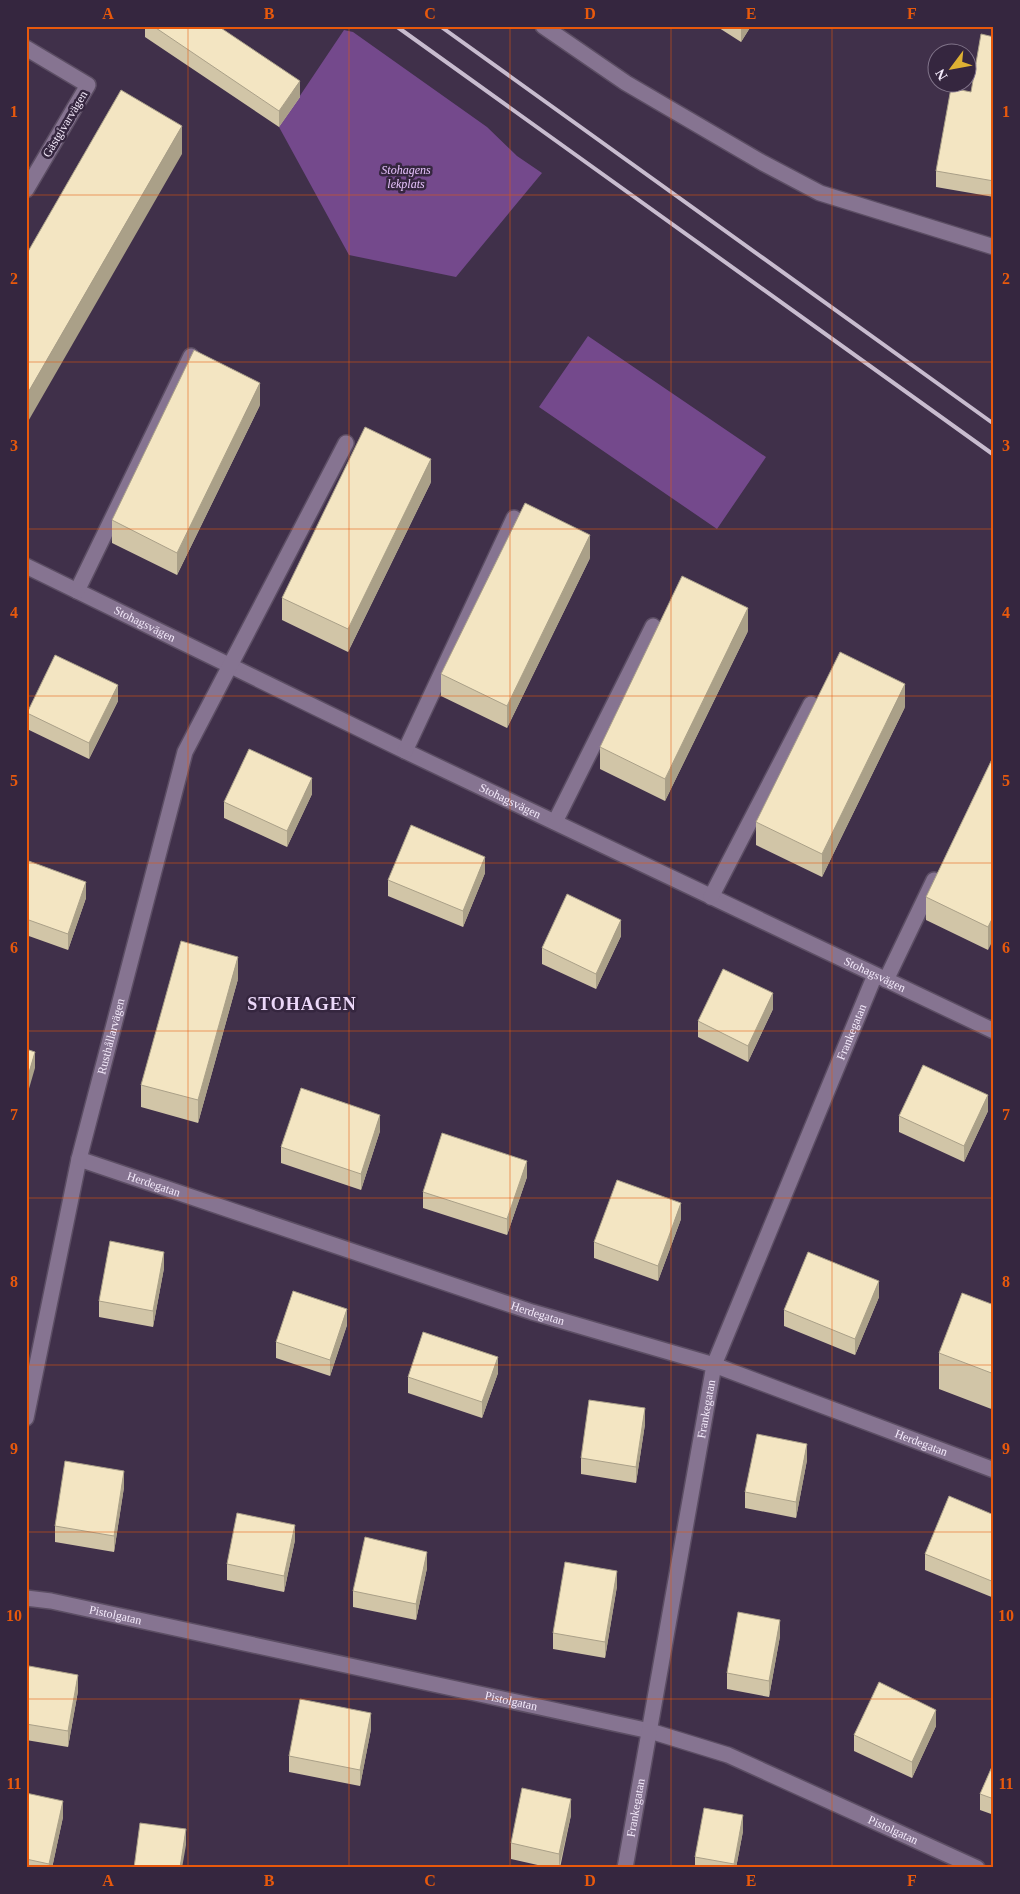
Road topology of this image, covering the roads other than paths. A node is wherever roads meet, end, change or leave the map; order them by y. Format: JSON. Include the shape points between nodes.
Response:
{"nodes":[{"id":1,"x":543,"y":26,"type":"edge"},
{"id":2,"x":26,"y":48,"type":"edge"},
{"id":3,"x":26,"y":190,"type":"edge"},
{"id":4,"x":994,"y":248,"type":"edge"},
{"id":5,"x":191,"y":356,"type":"edge"},
{"id":6,"x":346,"y":443,"type":"dead end"},
{"id":7,"x":514,"y":518,"type":"dead end"},
{"id":8,"x":26,"y":566,"type":"edge"},
{"id":9,"x":77,"y":591,"type":"junction"},
{"id":10,"x":653,"y":626,"type":"dead end"},
{"id":11,"x":231,"y":666,"type":"junction"},
{"id":12,"x":811,"y":704,"type":"dead end"},
{"id":13,"x":405,"y":751,"type":"junction"},
{"id":14,"x":555,"y":822,"type":"junction"},
{"id":15,"x":942,"y":864,"type":"edge"},
{"id":16,"x":711,"y":897,"type":"junction"},
{"id":17,"x":880,"y":978,"type":"junction"},
{"id":18,"x":994,"y":1031,"type":"edge"},
{"id":19,"x":79,"y":1159,"type":"junction"},
{"id":20,"x":714,"y":1365,"type":"junction"},
{"id":21,"x":26,"y":1418,"type":"edge"},
{"id":22,"x":994,"y":1470,"type":"edge"},
{"id":23,"x":26,"y":1598,"type":"edge"},
{"id":24,"x":650,"y":1731,"type":"junction"},
{"id":25,"x":625,"y":1868,"type":"edge"},
{"id":26,"x":977,"y":1868,"type":"edge"}],
"edges":[{"from":1,"to":4,"type":"street","via":[[626,83],[820,193]]},
{"from":2,"to":3,"type":"street","name":"Gästgivarvägen","via":[[88,85]]},
{"from":5,"to":9,"type":"street"},
{"from":6,"to":11,"type":"street","name":"Rusthållarvägen"},
{"from":7,"to":13,"type":"street"},
{"from":8,"to":9,"type":"street","name":"Stohagsvägen"},
{"from":9,"to":11,"type":"street","name":"Stohagsvägen"},
{"from":10,"to":14,"type":"street"},
{"from":11,"to":13,"type":"street","name":"Stohagsvägen"},
{"from":11,"to":19,"type":"street","name":"Rusthållarvägen","via":[[185,752]]},
{"from":12,"to":16,"type":"street"},
{"from":13,"to":14,"type":"street","name":"Stohagsvägen"},
{"from":14,"to":16,"type":"street","name":"Stohagsvägen"},
{"from":15,"to":17,"type":"street","name":"Frankegatan"},
{"from":16,"to":17,"type":"street","name":"Stohagsvägen"},
{"from":17,"to":18,"type":"street","name":"Stohagsvägen"},
{"from":17,"to":20,"type":"street","name":"Frankegatan"},
{"from":19,"to":20,"type":"street","name":"Herdegatan","via":[[532,1312]]},
{"from":19,"to":21,"type":"street","name":"Rusthållarvägen"},
{"from":20,"to":22,"type":"street","name":"Herdegatan"},
{"from":20,"to":24,"type":"street","name":"Frankegatan"},
{"from":23,"to":24,"type":"street","name":"Pistolgatan"},
{"from":24,"to":25,"type":"street","name":"Frankegatan"},
{"from":24,"to":26,"type":"street","name":"Pistolgatan","via":[[728,1755]]}]}
